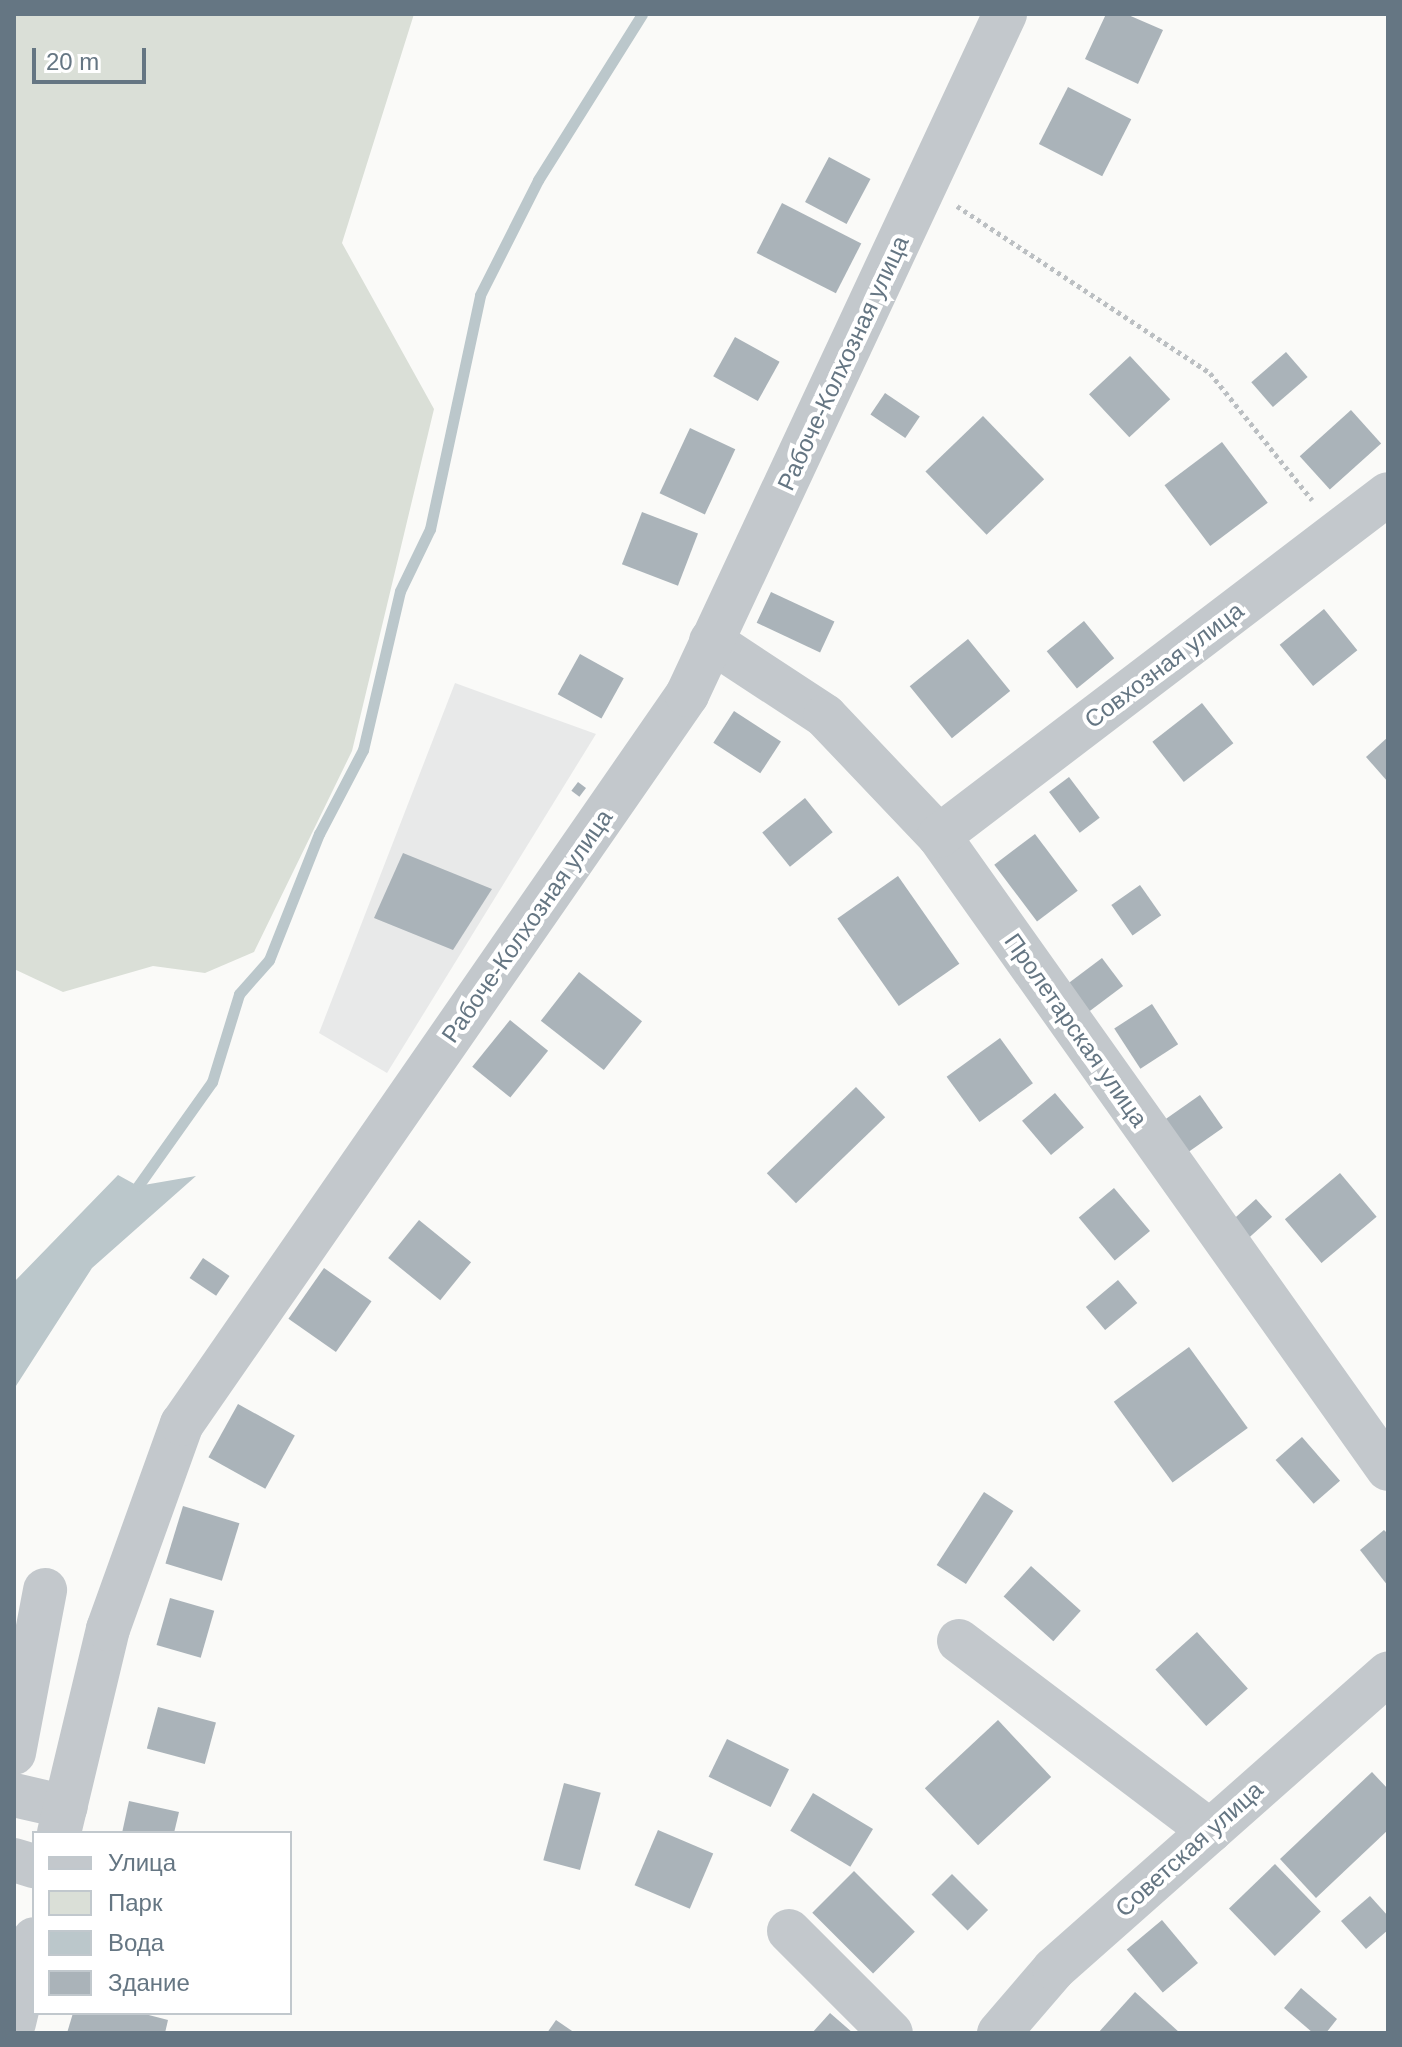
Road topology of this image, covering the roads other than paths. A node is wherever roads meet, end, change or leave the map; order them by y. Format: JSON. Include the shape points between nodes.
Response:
{"nodes":[{"id":1,"x":1005,"y":14,"type":"edge"},
{"id":2,"x":1388,"y":494,"type":"edge"},
{"id":3,"x":711,"y":641,"type":"junction"},
{"id":4,"x":939,"y":836,"type":"junction"},
{"id":5,"x":1388,"y":1469,"type":"edge"},
{"id":6,"x":45,"y":1590,"type":"dead end"},
{"id":7,"x":959,"y":1641,"type":"dead end"},
{"id":8,"x":1388,"y":1673,"type":"edge"},
{"id":9,"x":14,"y":1753,"type":"edge"},
{"id":10,"x":14,"y":1795,"type":"edge"},
{"id":11,"x":63,"y":1820,"type":"edge"},
{"id":12,"x":1210,"y":1831,"type":"junction"},
{"id":13,"x":789,"y":1931,"type":"dead end"},
{"id":14,"x":32,"y":1947,"type":"edge"},
{"id":15,"x":14,"y":2023,"type":"edge"},
{"id":16,"x":891,"y":2033,"type":"edge"},
{"id":17,"x":999,"y":2033,"type":"edge"}],
"edges":[{"from":1,"to":3,"type":"street","name":"Рабоче-Колхозная улица"},
{"from":2,"to":4,"type":"street","name":"Совхозная улица"},
{"from":3,"to":4,"type":"street","name":"Пролетарская улица","via":[[825,716]]},
{"from":3,"to":11,"type":"street","name":"Рабоче-Колхозная улица","via":[[687,695],[182,1424],[108,1629]]},
{"from":4,"to":5,"type":"street","name":"Пролетарская улица"},
{"from":6,"to":9,"type":"street"},
{"from":7,"to":12,"type":"street"},
{"from":8,"to":12,"type":"street","name":"Советская улица"},
{"from":10,"to":11,"type":"street"},
{"from":12,"to":17,"type":"street","name":"Советская улица","via":[[1054,1969]]},
{"from":13,"to":16,"type":"street"},
{"from":14,"to":15,"type":"street"}]}
